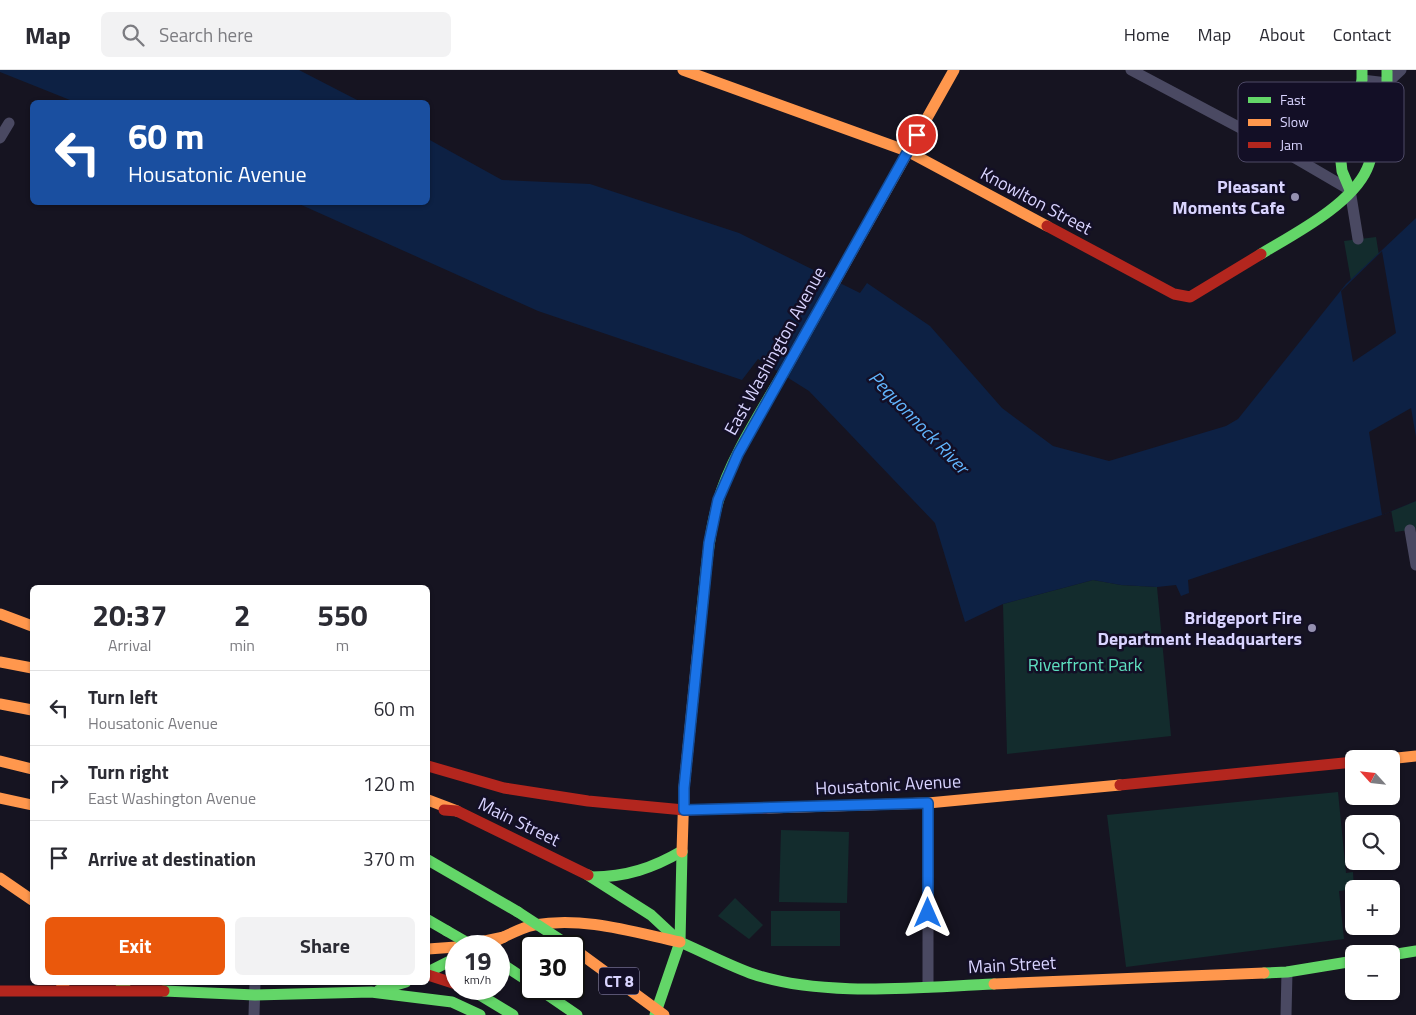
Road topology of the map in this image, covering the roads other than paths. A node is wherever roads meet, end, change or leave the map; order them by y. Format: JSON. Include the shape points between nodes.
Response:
{"nodes":[{"id":1,"x":683,"y":70,"type":"edge"},
{"id":2,"x":954,"y":70,"type":"edge"},
{"id":3,"x":1131,"y":70,"type":"edge"},
{"id":4,"x":1401,"y":70,"type":"edge"},
{"id":5,"x":1362,"y":75,"type":"edge"},
{"id":6,"x":1384,"y":82,"type":"edge"},
{"id":7,"x":1388,"y":82,"type":"edge"},
{"id":8,"x":9,"y":122,"type":"dead end"},
{"id":9,"x":1238,"y":127,"type":"edge"},
{"id":10,"x":0,"y":138,"type":"edge"},
{"id":11,"x":907,"y":151,"type":"junction"},
{"id":12,"x":1302,"y":162,"type":"edge"},
{"id":13,"x":1341,"y":162,"type":"edge"},
{"id":14,"x":1369,"y":162,"type":"edge"},
{"id":15,"x":1350,"y":190,"type":"junction"},
{"id":16,"x":1358,"y":239,"type":"dead end"},
{"id":17,"x":1410,"y":530,"type":"dead end"},
{"id":18,"x":1416,"y":565,"type":"edge"},
{"id":19,"x":0,"y":614,"type":"edge"},
{"id":20,"x":30,"y":625,"type":"edge"},
{"id":21,"x":0,"y":662,"type":"edge"},
{"id":22,"x":30,"y":668,"type":"edge"},
{"id":23,"x":0,"y":704,"type":"edge"},
{"id":24,"x":30,"y":710,"type":"edge"},
{"id":25,"x":1416,"y":756,"type":"edge"},
{"id":26,"x":1400,"y":758,"type":"edge"},
{"id":27,"x":0,"y":761,"type":"edge"},
{"id":28,"x":1345,"y":763,"type":"edge"},
{"id":29,"x":430,"y":767,"type":"edge"},
{"id":30,"x":30,"y":768,"type":"edge"},
{"id":31,"x":0,"y":798,"type":"edge"},
{"id":32,"x":430,"y":801,"type":"edge"},
{"id":33,"x":928,"y":803,"type":"junction"},
{"id":34,"x":30,"y":805,"type":"edge"},
{"id":35,"x":430,"y":808,"type":"edge"},
{"id":36,"x":684,"y":810,"type":"junction"},
{"id":37,"x":457,"y":811,"type":"junction"},
{"id":38,"x":682,"y":851,"type":"junction"},
{"id":39,"x":430,"y":861,"type":"edge"},
{"id":40,"x":592,"y":877,"type":"junction"},
{"id":41,"x":0,"y":878,"type":"edge"},
{"id":42,"x":30,"y":899,"type":"edge"},
{"id":43,"x":430,"y":921,"type":"edge"},
{"id":44,"x":454,"y":935,"type":"edge"},
{"id":45,"x":509,"y":935,"type":"edge"},
{"id":46,"x":553,"y":935,"type":"edge"},
{"id":47,"x":680,"y":942,"type":"junction"},
{"id":48,"x":445,"y":948,"type":"edge"},
{"id":49,"x":430,"y":949,"type":"edge"},
{"id":50,"x":1416,"y":950,"type":"edge"},
{"id":51,"x":1400,"y":953,"type":"edge"},
{"id":52,"x":585,"y":957,"type":"edge"},
{"id":53,"x":1345,"y":962,"type":"edge"},
{"id":54,"x":445,"y":964,"type":"edge"},
{"id":55,"x":1287,"y":972,"type":"junction"},
{"id":56,"x":430,"y":973,"type":"edge"},
{"id":57,"x":430,"y":975,"type":"edge"},
{"id":58,"x":445,"y":980,"type":"edge"},
{"id":59,"x":136,"y":985,"type":"edge"},
{"id":60,"x":255,"y":985,"type":"edge"},
{"id":61,"x":396,"y":985,"type":"edge"},
{"id":62,"x":62,"y":986,"type":"edge"},
{"id":63,"x":123,"y":986,"type":"edge"},
{"id":64,"x":928,"y":987,"type":"junction"},
{"id":65,"x":371,"y":992,"type":"junction"},
{"id":66,"x":1,"y":993,"type":"edge"},
{"id":67,"x":255,"y":995,"type":"junction"},
{"id":68,"x":490,"y":1000,"type":"edge"},
{"id":69,"x":555,"y":1000,"type":"edge"},
{"id":70,"x":254,"y":1015,"type":"edge"},
{"id":71,"x":480,"y":1015,"type":"edge"},
{"id":72,"x":512,"y":1015,"type":"edge"},
{"id":73,"x":577,"y":1015,"type":"edge"},
{"id":74,"x":655,"y":1015,"type":"edge"},
{"id":75,"x":664,"y":1015,"type":"edge"},
{"id":76,"x":1286,"y":1015,"type":"edge"}],
"edges":[{"from":1,"to":11,"type":"main road","name":"Knowlton Street"},
{"from":2,"to":11,"type":"main road","name":"East Washington Avenue"},
{"from":3,"to":9,"type":"street"},
{"from":4,"to":7,"type":"street"},
{"from":5,"to":6,"type":"street"},
{"from":8,"to":10,"type":"street"},
{"from":11,"to":15,"type":"main road","name":"Knowlton Street","via":[[1174,294],[1190,298],[1328,213]]},
{"from":11,"to":36,"type":"main road","name":"East Washington Avenue","via":[[738,454],[718,500],[709,543]]},
{"from":12,"to":15,"type":"street"},
{"from":13,"to":15,"type":"main road"},
{"from":14,"to":15,"type":"main road","name":"Knowlton Street","via":[[1360,182]]},
{"from":15,"to":16,"type":"street"},
{"from":17,"to":18,"type":"street"},
{"from":19,"to":20,"type":"main road"},
{"from":21,"to":22,"type":"main road"},
{"from":23,"to":24,"type":"main road"},
{"from":25,"to":26,"type":"main road"},
{"from":27,"to":30,"type":"main road"},
{"from":28,"to":33,"type":"main road","name":"Housatonic Avenue"},
{"from":29,"to":36,"type":"main road","name":"Housatonic Avenue","via":[[504,788],[588,801]]},
{"from":31,"to":34,"type":"main road"},
{"from":32,"to":37,"type":"main road"},
{"from":33,"to":36,"type":"main road","name":"Housatonic Avenue"},
{"from":33,"to":64,"type":"street"},
{"from":35,"to":37,"type":"main road","name":"Main Street"},
{"from":36,"to":38,"type":"main road","name":"East Washington Avenue"},
{"from":37,"to":40,"type":"main road","name":"Main Street"},
{"from":38,"to":40,"type":"main road","name":"Main Street","via":[[652,869],[618,878]]},
{"from":38,"to":47,"type":"main road","name":"East Washington Avenue"},
{"from":39,"to":46,"type":"main road","bridge":true},
{"from":40,"to":47,"type":"main road","name":"Main Street","via":[[651,915]]},
{"from":41,"to":42,"type":"main road"},
{"from":43,"to":44,"type":"main road","bridge":true},
{"from":45,"to":47,"type":"main road","name":"Main Street","via":[[533,925],[574,921]]},
{"from":47,"to":64,"type":"main road","name":"Main Street","via":[[751,973],[806,985]]},
{"from":47,"to":74,"type":"main road","name":"East Washington Avenue"},
{"from":48,"to":49,"type":"main road"},
{"from":50,"to":51,"type":"main road"},
{"from":52,"to":75,"type":"main road","number":"CT 8","bridge":true},
{"from":53,"to":55,"type":"main road","name":"Main Street"},
{"from":54,"to":56,"type":"main road"},
{"from":55,"to":64,"type":"main road","name":"Main Street"},
{"from":55,"to":76,"type":"street"},
{"from":57,"to":58,"type":"main road"},
{"from":59,"to":63,"type":"main road"},
{"from":60,"to":67,"type":"street"},
{"from":61,"to":65,"type":"main road"},
{"from":62,"to":63,"type":"main road"},
{"from":62,"to":66,"type":"main road"},
{"from":63,"to":67,"type":"main road"},
{"from":65,"to":67,"type":"main road"},
{"from":65,"to":71,"type":"main road","via":[[452,1002]]},
{"from":67,"to":70,"type":"street"},
{"from":68,"to":72,"type":"main road"},
{"from":69,"to":73,"type":"main road"}]}
